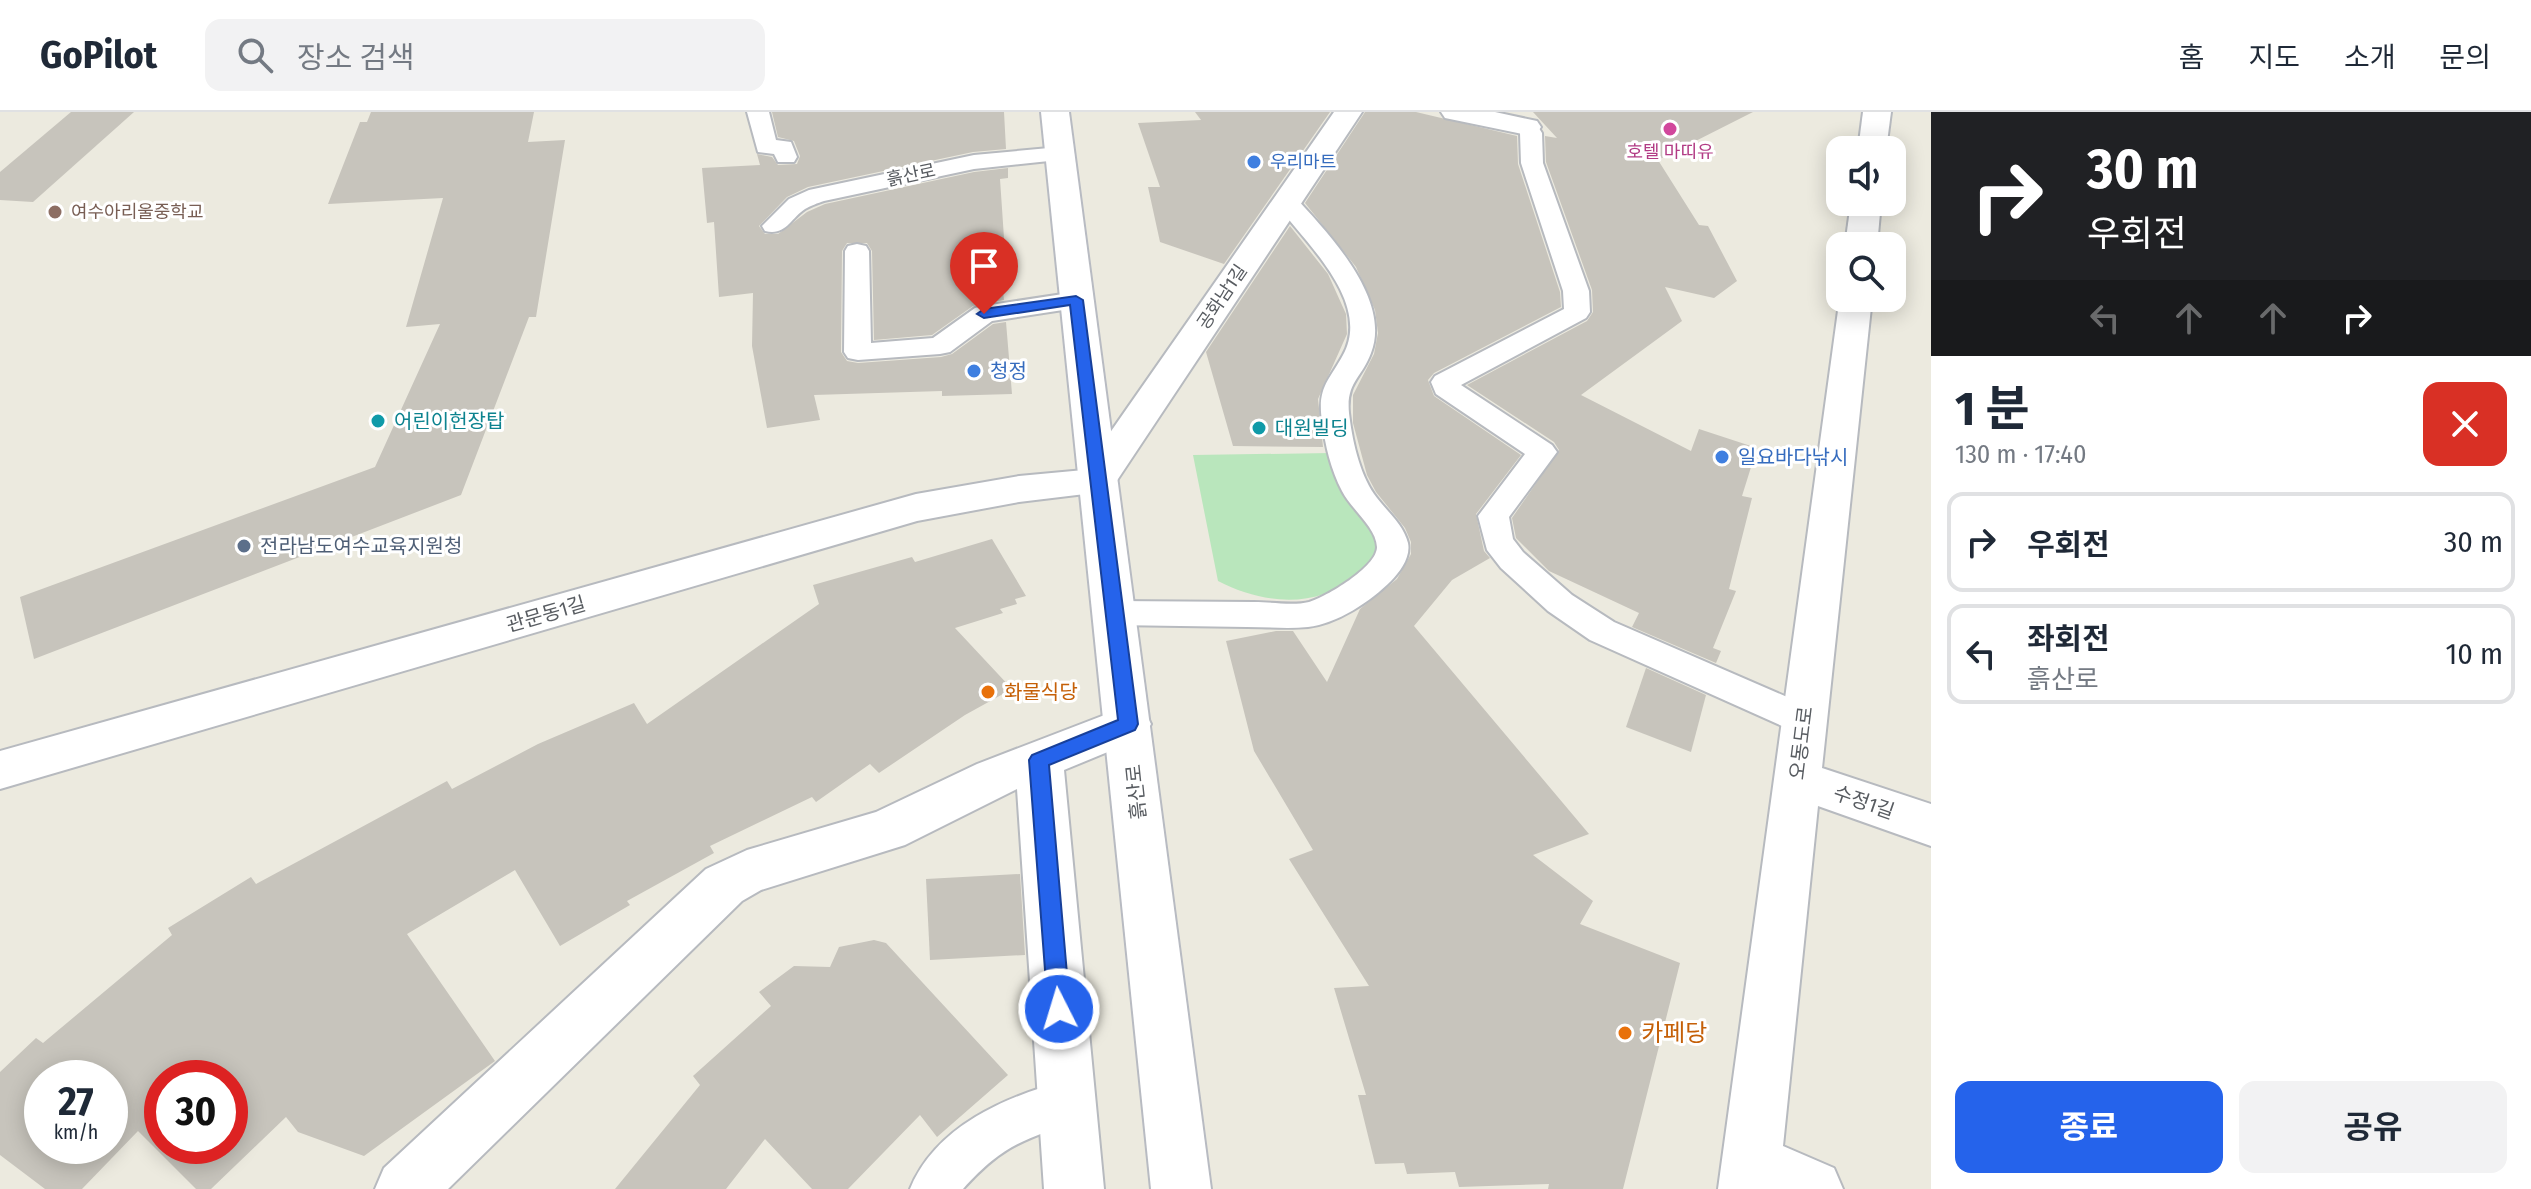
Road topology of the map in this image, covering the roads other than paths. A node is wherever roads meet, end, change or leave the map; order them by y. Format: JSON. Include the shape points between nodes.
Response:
{"nodes":[{"id":1,"x":758,"y":112,"type":"edge"},
{"id":2,"x":1055,"y":112,"type":"edge"},
{"id":3,"x":1348,"y":112,"type":"edge"},
{"id":4,"x":1455,"y":112,"type":"edge"},
{"id":5,"x":1877,"y":112,"type":"edge"},
{"id":6,"x":1527,"y":127,"type":"joint"},
{"id":7,"x":1874,"y":136,"type":"edge"},
{"id":8,"x":1060,"y":154,"type":"junction"},
{"id":9,"x":786,"y":157,"type":"dead end"},
{"id":10,"x":1287,"y":202,"type":"junction"},
{"id":11,"x":774,"y":226,"type":"dead end"},
{"id":12,"x":857,"y":251,"type":"dead end"},
{"id":13,"x":1076,"y":300,"type":"junction"},
{"id":14,"x":1853,"y":312,"type":"edge"},
{"id":15,"x":1096,"y":482,"type":"junction"},
{"id":16,"x":1114,"y":613,"type":"junction"},
{"id":17,"x":1804,"y":720,"type":"junction"},
{"id":18,"x":1128,"y":724,"type":"junction"},
{"id":19,"x":1039,"y":760,"type":"junction"},
{"id":20,"x":0,"y":770,"type":"edge"},
{"id":21,"x":1797,"y":779,"type":"junction"},
{"id":22,"x":1931,"y":825,"type":"edge"},
{"id":23,"x":1067,"y":1102,"type":"junction"},
{"id":24,"x":1750,"y":1175,"type":"edge"},
{"id":25,"x":405,"y":1189,"type":"edge"},
{"id":26,"x":933,"y":1189,"type":"edge"},
{"id":27,"x":1074,"y":1189,"type":"edge"},
{"id":28,"x":1181,"y":1189,"type":"edge"},
{"id":29,"x":1813,"y":1189,"type":"edge"}],
"edges":[{"from":1,"to":9,"type":"lane","via":[[766,147],[783,147]]},
{"from":2,"to":8,"type":"street","name":"흙산로"},
{"from":3,"to":10,"type":"street","name":"공화남1길"},
{"from":4,"to":6,"type":"street"},
{"from":5,"to":7,"type":"street"},
{"from":6,"to":17,"type":"lane","via":[[1532,163],[1576,291],[1577,312],[1445,382],[1446,388],[1542,452],[1496,509],[1498,542],[1534,582],[1585,621]]},
{"from":8,"to":11,"type":"lane","name":"흙산로","via":[[974,162],[817,195],[797,204]]},
{"from":8,"to":13,"type":"street","name":"흙산로"},
{"from":10,"to":15,"type":"street","name":"공화남1길"},
{"from":10,"to":16,"type":"lane","via":[[1325,244],[1353,295],[1360,349],[1339,381],[1339,435],[1359,495],[1389,537],[1391,558],[1362,587],[1309,615]]},
{"from":12,"to":13,"type":"lane","via":[[858,352],[940,346],[984,314]]},
{"from":13,"to":15,"type":"street","name":"흙산로"},
{"from":14,"to":17,"type":"street","name":"오동도로"},
{"from":15,"to":16,"type":"street","name":"흙산로"},
{"from":15,"to":20,"type":"street","name":"관문동1길","via":[[1019,489],[916,508]]},
{"from":16,"to":18,"type":"street","name":"흙산로"},
{"from":17,"to":21,"type":"street","name":"오동도로"},
{"from":18,"to":19,"type":"street"},
{"from":18,"to":28,"type":"street","name":"흙산로"},
{"from":19,"to":23,"type":"street"},
{"from":19,"to":25,"type":"street","via":[[904,823],[747,872],[724,885]]},
{"from":21,"to":22,"type":"street","name":"수정1길"},
{"from":21,"to":24,"type":"street","name":"오동도로"},
{"from":23,"to":26,"type":"lane","via":[[1031,1111],[989,1131]]},
{"from":23,"to":27,"type":"street"},
{"from":24,"to":29,"type":"street"}]}
